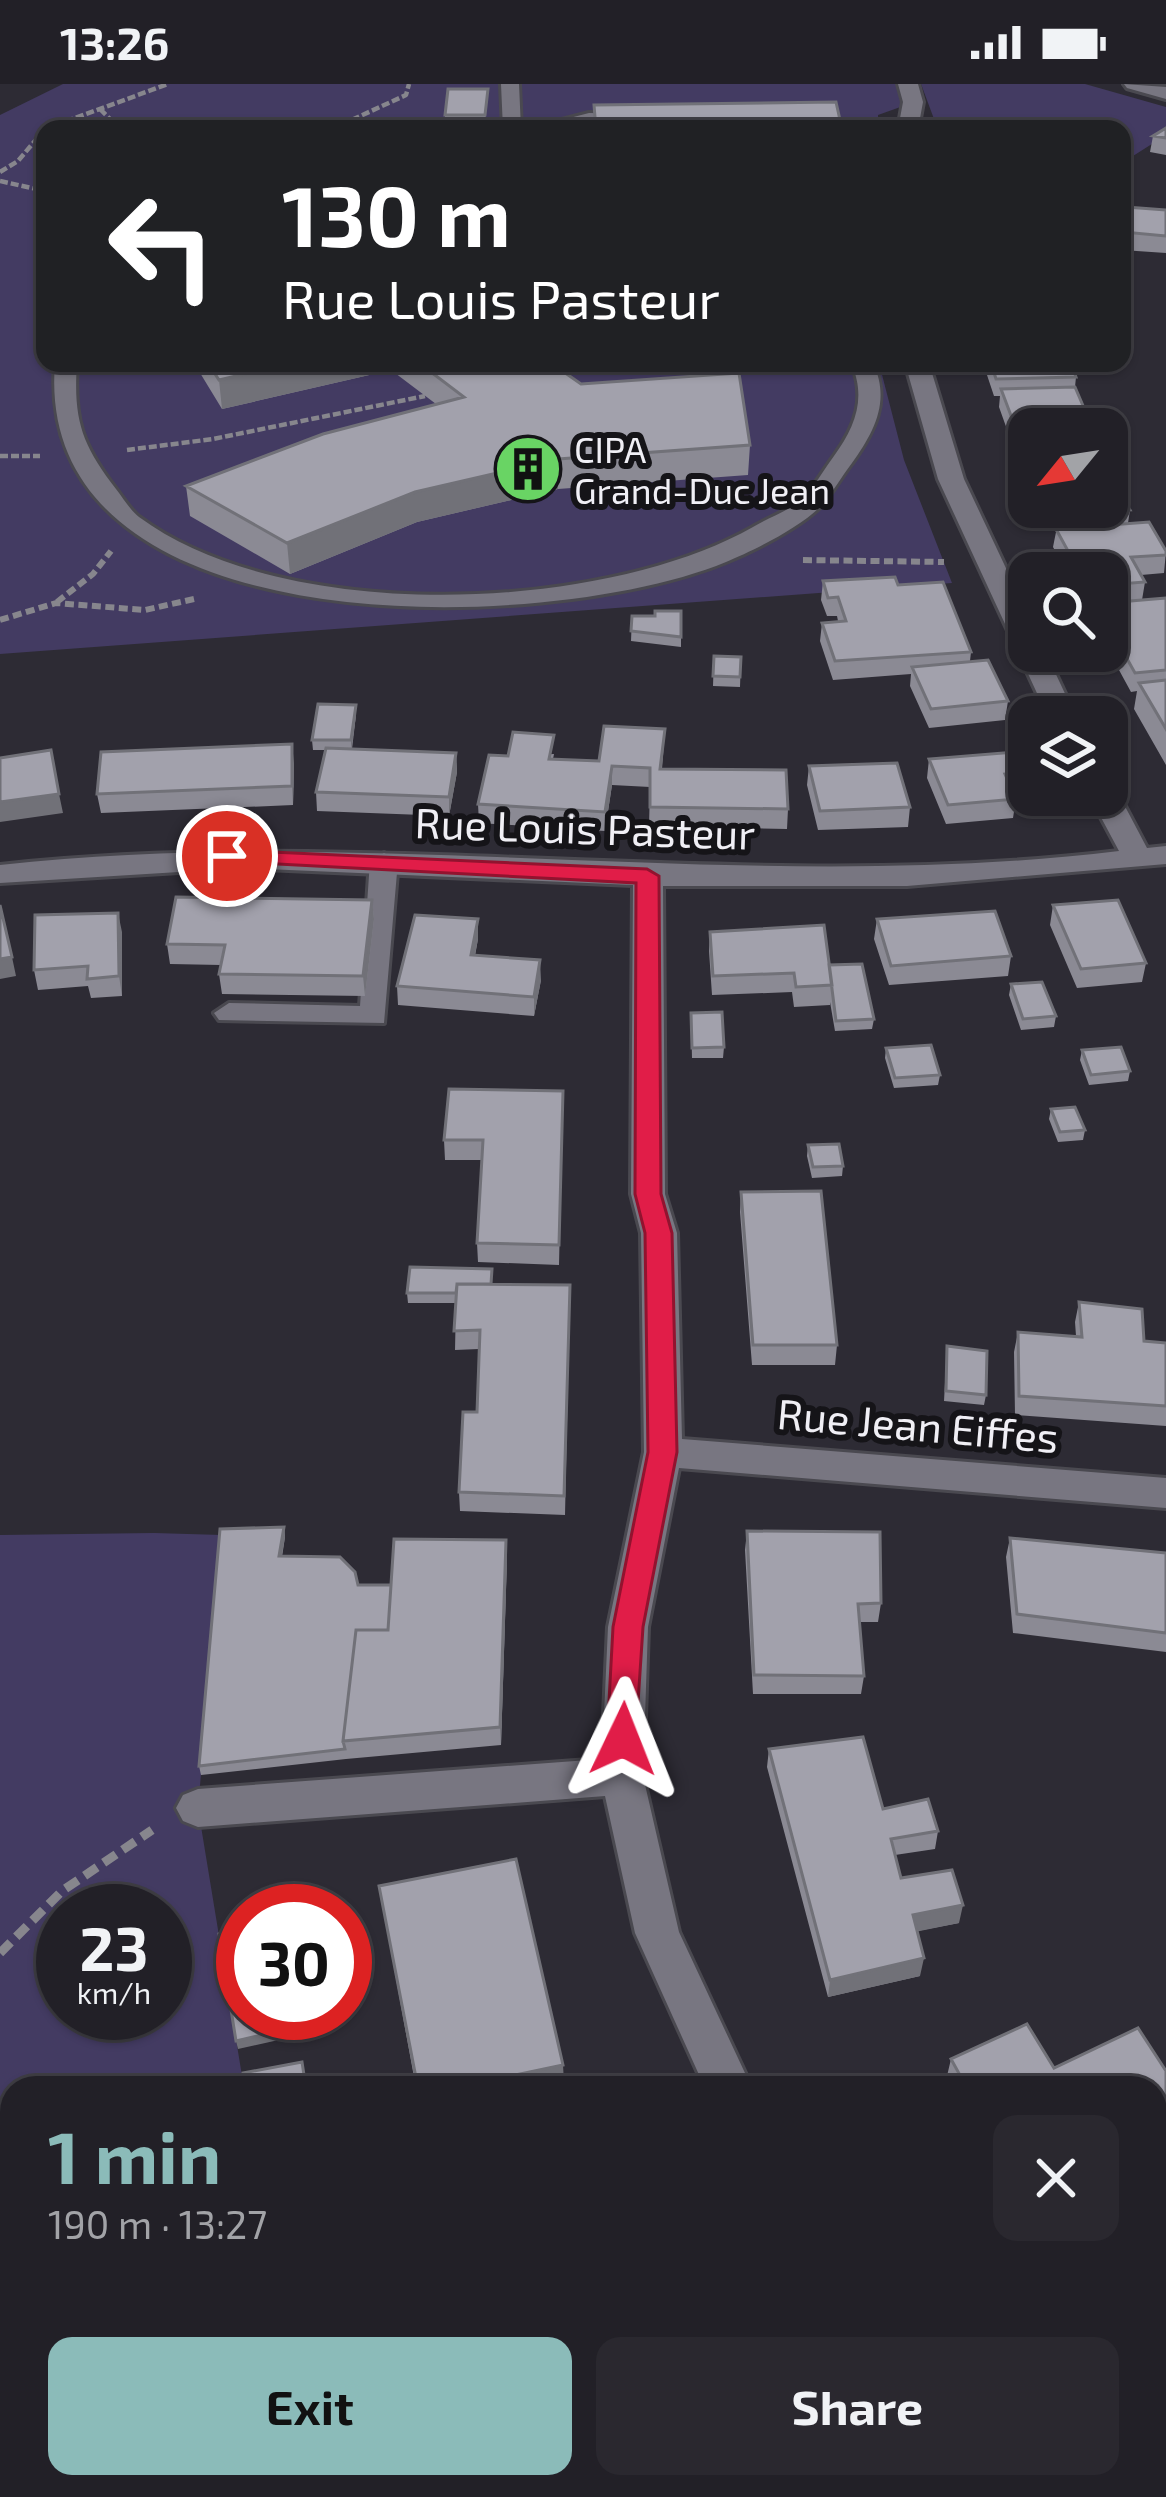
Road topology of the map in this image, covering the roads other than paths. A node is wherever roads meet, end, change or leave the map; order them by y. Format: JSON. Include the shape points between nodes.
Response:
{"nodes":[{"id":1,"x":510,"y":84,"type":"edge"},
{"id":2,"x":908,"y":84,"type":"edge"},
{"id":3,"x":1134,"y":84,"type":"edge"},
{"id":4,"x":1166,"y":93,"type":"edge"},
{"id":5,"x":512,"y":120,"type":"edge"},
{"id":6,"x":585,"y":120,"type":"edge"},
{"id":7,"x":623,"y":120,"type":"edge"},
{"id":8,"x":910,"y":120,"type":"edge"},
{"id":9,"x":64,"y":372,"type":"edge"},
{"id":10,"x":867,"y":372,"type":"edge"},
{"id":11,"x":920,"y":372,"type":"edge"},
{"id":12,"x":1052,"y":696,"type":"edge"},
{"id":13,"x":1120,"y":816,"type":"edge"},
{"id":14,"x":1152,"y":857,"type":"edge"},
{"id":15,"x":384,"y":861,"type":"junction"},
{"id":16,"x":0,"y":874,"type":"edge"},
{"id":17,"x":647,"y":876,"type":"junction"},
{"id":18,"x":229,"y":1013,"type":"dead end"},
{"id":19,"x":663,"y":1452,"type":"junction"},
{"id":20,"x":1166,"y":1493,"type":"edge"},
{"id":21,"x":622,"y":1776,"type":"junction"},
{"id":22,"x":197,"y":1808,"type":"road end"},
{"id":23,"x":723,"y":2076,"type":"edge"}],
"edges":[{"from":1,"to":5,"type":"lane"},
{"from":2,"to":8,"type":"street"},
{"from":3,"to":4,"type":"street"},
{"from":6,"to":7,"type":"lane"},
{"from":9,"to":10,"type":"lane","via":[[76,455],[98,488],[188,554],[356,598],[474,606],[569,598],[661,577],[778,527],[839,478],[870,412]]},
{"from":11,"to":12,"type":"street","via":[[951,478]]},
{"from":13,"to":14,"type":"street"},
{"from":14,"to":17,"type":"street","name":"Rue Louis Pasteur","via":[[876,877]]},
{"from":15,"to":16,"type":"street","name":"Rue Louis Pasteur","via":[[273,855]]},
{"from":15,"to":17,"type":"street","name":"Rue Louis Pasteur"},
{"from":15,"to":18,"type":"lane","via":[[374,1016]]},
{"from":17,"to":19,"type":"street","via":[[648,1194],[659,1233]]},
{"from":19,"to":20,"type":"street","name":"Rue Jean Eiffes"},
{"from":19,"to":21,"type":"street","via":[[628,1627]]},
{"from":21,"to":22,"type":"street"},
{"from":21,"to":23,"type":"street","via":[[657,1933]]}]}
